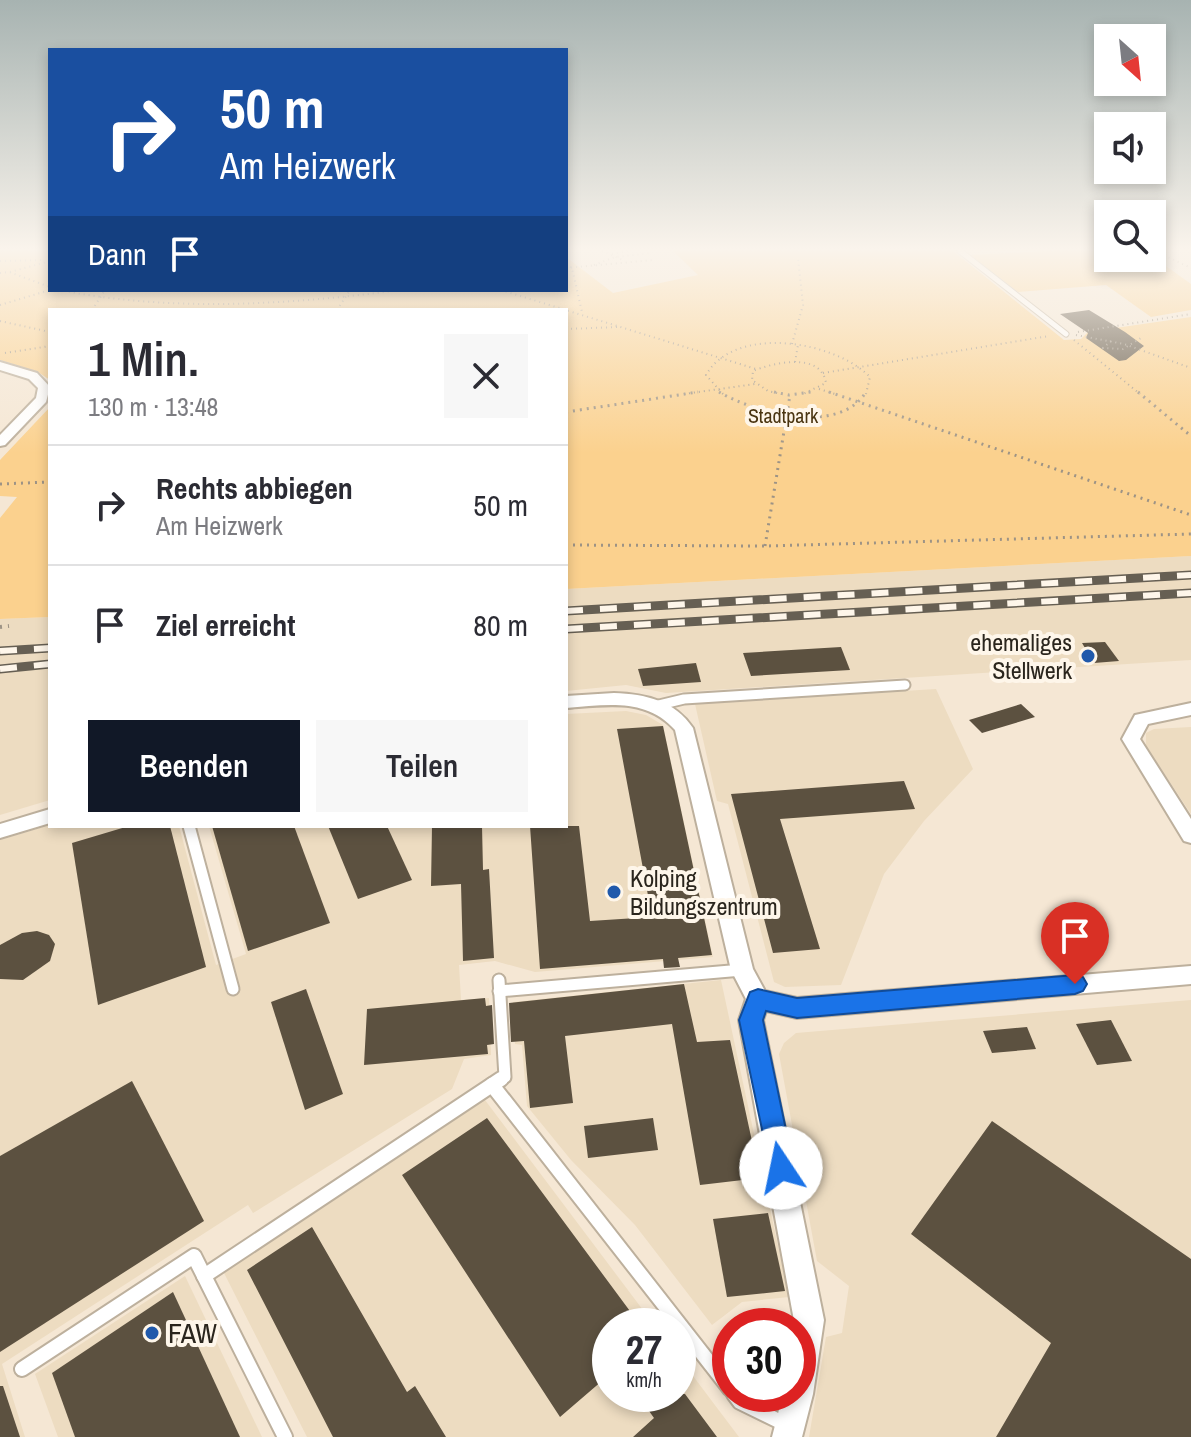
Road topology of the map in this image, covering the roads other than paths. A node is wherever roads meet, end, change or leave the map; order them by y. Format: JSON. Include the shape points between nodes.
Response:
{"nodes":[{"id":1,"x":1046,"y":318,"type":"edge"},
{"id":2,"x":1066,"y":334,"type":"road end"},
{"id":3,"x":0,"y":366,"type":"edge"},
{"id":4,"x":0,"y":442,"type":"edge"},
{"id":5,"x":905,"y":685,"type":"dead end"},
{"id":6,"x":568,"y":702,"type":"edge"},
{"id":7,"x":659,"y":705,"type":"junction"},
{"id":8,"x":1191,"y":709,"type":"edge"},
{"id":9,"x":48,"y":817,"type":"edge"},
{"id":10,"x":190,"y":828,"type":"edge"},
{"id":11,"x":0,"y":831,"type":"edge"},
{"id":12,"x":1191,"y":836,"type":"edge"},
{"id":13,"x":742,"y":970,"type":"junction"},
{"id":14,"x":1191,"y":975,"type":"edge"},
{"id":15,"x":233,"y":989,"type":"dead end"},
{"id":16,"x":758,"y":999,"type":"junction"},
{"id":17,"x":492,"y":1085,"type":"junction"},
{"id":18,"x":204,"y":1276,"type":"junction"},
{"id":19,"x":808,"y":1308,"type":"edge"},
{"id":20,"x":712,"y":1366,"type":"edge"},
{"id":21,"x":22,"y":1369,"type":"dead end"},
{"id":22,"x":756,"y":1412,"type":"edge"},
{"id":23,"x":794,"y":1412,"type":"edge"},
{"id":24,"x":789,"y":1432,"type":"edge"},
{"id":25,"x":285,"y":1437,"type":"edge"}],
"edges":[{"from":1,"to":2,"type":"lane"},
{"from":3,"to":4,"type":"street","via":[[33,376],[44,387],[42,399]]},
{"from":5,"to":7,"type":"lane"},
{"from":6,"to":7,"type":"street","via":[[630,699]]},
{"from":7,"to":13,"type":"street","via":[[684,728]]},
{"from":8,"to":12,"type":"street","via":[[1141,719],[1131,739]]},
{"from":9,"to":11,"type":"street"},
{"from":10,"to":15,"type":"lane"},
{"from":13,"to":16,"type":"street"},
{"from":13,"to":17,"type":"lane","via":[[499,986],[505,1077]]},
{"from":14,"to":16,"type":"street","via":[[797,1008]]},
{"from":16,"to":19,"type":"street","via":[[751,1020]]},
{"from":17,"to":18,"type":"lane"},
{"from":17,"to":20,"type":"lane"},
{"from":18,"to":21,"type":"lane","via":[[194,1256]]},
{"from":18,"to":25,"type":"lane"},
{"from":22,"to":24,"type":"lane"},
{"from":23,"to":24,"type":"street"}]}
